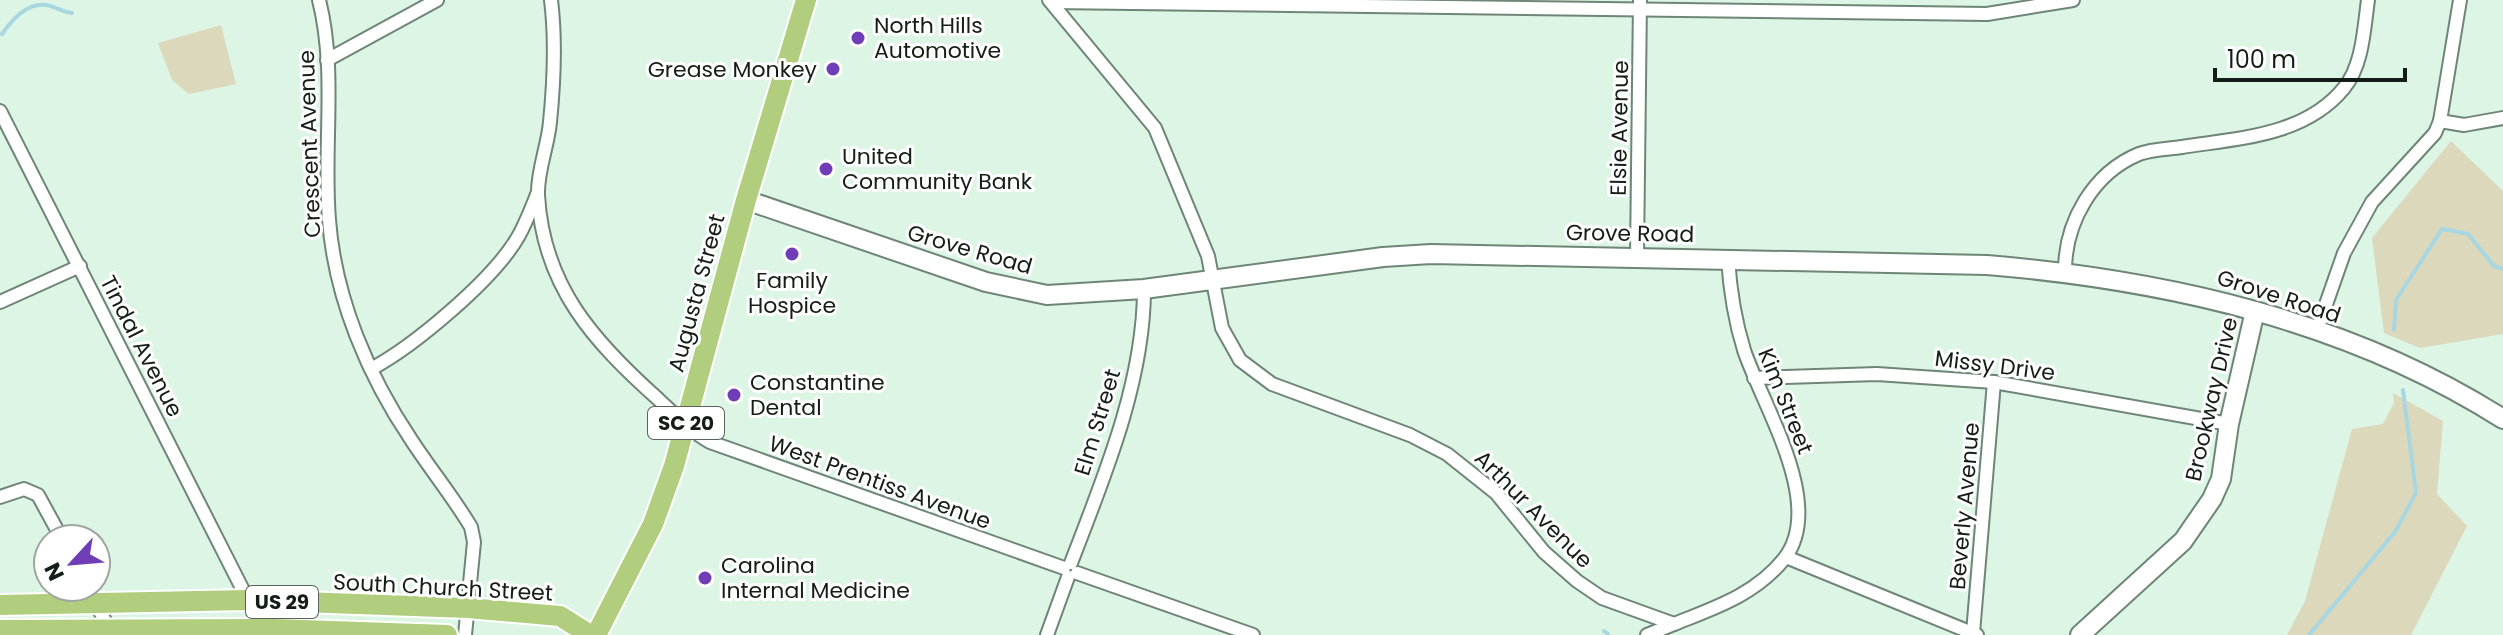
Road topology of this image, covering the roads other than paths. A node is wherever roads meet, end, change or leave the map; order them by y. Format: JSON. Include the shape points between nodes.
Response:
{"nodes":[{"id":1,"x":319,"y":0,"type":"edge"},
{"id":2,"x":551,"y":0,"type":"edge"},
{"id":3,"x":806,"y":0,"type":"edge"},
{"id":4,"x":2073,"y":0,"type":"edge"},
{"id":5,"x":2368,"y":0,"type":"edge"},
{"id":6,"x":2460,"y":0,"type":"edge"},
{"id":7,"x":431,"y":1,"type":"edge"},
{"id":8,"x":1050,"y":1,"type":"edge"},
{"id":9,"x":1640,"y":4,"type":"edge"},
{"id":10,"x":327,"y":60,"type":"junction"},
{"id":11,"x":0,"y":111,"type":"edge"},
{"id":12,"x":2503,"y":118,"type":"edge"},
{"id":13,"x":2440,"y":121,"type":"junction"},
{"id":14,"x":538,"y":192,"type":"junction"},
{"id":15,"x":746,"y":200,"type":"junction"},
{"id":16,"x":1637,"y":256,"type":"junction"},
{"id":17,"x":1728,"y":259,"type":"junction"},
{"id":18,"x":80,"y":266,"type":"junction"},
{"id":19,"x":2065,"y":271,"type":"junction"},
{"id":20,"x":1212,"y":279,"type":"junction"},
{"id":21,"x":1144,"y":289,"type":"junction"},
{"id":22,"x":0,"y":302,"type":"edge"},
{"id":23,"x":2255,"y":311,"type":"junction"},
{"id":24,"x":2317,"y":330,"type":"junction"},
{"id":25,"x":371,"y":369,"type":"junction"},
{"id":26,"x":1754,"y":378,"type":"junction"},
{"id":27,"x":1994,"y":382,"type":"junction"},
{"id":28,"x":2503,"y":419,"type":"edge"},
{"id":29,"x":2229,"y":424,"type":"junction"},
{"id":30,"x":686,"y":425,"type":"junction"},
{"id":31,"x":0,"y":497,"type":"edge"},
{"id":32,"x":54,"y":523,"type":"edge"},
{"id":33,"x":1786,"y":557,"type":"junction"},
{"id":34,"x":1070,"y":570,"type":"junction"},
{"id":35,"x":112,"y":596,"type":"edge"},
{"id":36,"x":248,"y":600,"type":"junction"},
{"id":37,"x":32,"y":601,"type":"edge"},
{"id":38,"x":95,"y":603,"type":"edge"},
{"id":39,"x":0,"y":605,"type":"edge"},
{"id":40,"x":468,"y":608,"type":"junction"},
{"id":41,"x":1674,"y":624,"type":"junction"},
{"id":42,"x":0,"y":630,"type":"edge"},
{"id":43,"x":111,"y":632,"type":"edge"},
{"id":44,"x":273,"y":632,"type":"edge"},
{"id":45,"x":1975,"y":634,"type":"edge"},
{"id":46,"x":447,"y":635,"type":"edge"},
{"id":47,"x":465,"y":635,"type":"edge"},
{"id":48,"x":593,"y":635,"type":"edge"},
{"id":49,"x":1047,"y":635,"type":"edge"},
{"id":50,"x":1253,"y":635,"type":"edge"},
{"id":51,"x":1647,"y":635,"type":"edge"},
{"id":52,"x":2080,"y":635,"type":"edge"}],
"edges":[{"from":1,"to":10,"type":"street","name":"Crescent Avenue"},
{"from":2,"to":14,"type":"street","via":[[550,124]]},
{"from":3,"to":15,"type":"main road","name":"Augusta Street"},
{"from":4,"to":9,"type":"street","via":[[1987,14]]},
{"from":5,"to":19,"type":"street","via":[[2362,44],[2347,86],[2321,112],[2288,128],[2141,153],[2116,168],[2089,192],[2073,221]]},
{"from":6,"to":13,"type":"street"},
{"from":7,"to":10,"type":"street"},
{"from":8,"to":9,"type":"street"},
{"from":8,"to":20,"type":"street","name":"Arthur Avenue","via":[[1155,128],[1208,256]]},
{"from":9,"to":16,"type":"street","name":"Elsie Avenue"},
{"from":10,"to":25,"type":"street","name":"Crescent Avenue","via":[[334,257]]},
{"from":11,"to":18,"type":"street","name":"Tindal Avenue"},
{"from":12,"to":13,"type":"street","via":[[2464,125]]},
{"from":13,"to":24,"type":"street","via":[[2372,202],[2344,253]]},
{"from":14,"to":25,"type":"street","via":[[517,239],[490,272],[445,314]]},
{"from":14,"to":30,"type":"street","name":"West Prentiss Avenue","via":[[547,248],[577,314],[629,376]]},
{"from":15,"to":21,"type":"main road","name":"Grove Road","via":[[1009,288],[1047,295]]},
{"from":15,"to":30,"type":"main road","name":"Augusta Street","number":"SC 20"},
{"from":16,"to":17,"type":"main road","name":"Grove Road"},
{"from":16,"to":20,"type":"main road","name":"Grove Road","via":[[1407,255]]},
{"from":17,"to":19,"type":"main road","name":"Grove Road"},
{"from":17,"to":26,"type":"street","name":"Kim Street","via":[[1735,312]]},
{"from":18,"to":22,"type":"street"},
{"from":18,"to":36,"type":"street","name":"Tindal Avenue"},
{"from":19,"to":23,"type":"main road","name":"Grove Road","via":[[2135,281]]},
{"from":20,"to":21,"type":"main road","name":"Grove Road"},
{"from":20,"to":41,"type":"street","name":"Arthur Avenue","via":[[1228,342],[1256,374],[1447,454],[1496,493],[1544,552],[1577,581],[1602,598]]},
{"from":21,"to":34,"type":"street","name":"Elm Street","via":[[1132,383]]},
{"from":23,"to":24,"type":"main road","name":"Grove Road"},
{"from":23,"to":29,"type":"main road","name":"Brookway Drive"},
{"from":24,"to":28,"type":"main road","name":"Grove Road"},
{"from":25,"to":40,"type":"street","name":"Crescent Avenue","via":[[399,421],[471,527]]},
{"from":26,"to":27,"type":"street","name":"Missy Drive","via":[[1877,374]]},
{"from":26,"to":33,"type":"street","name":"Kim Street","via":[[1796,483],[1795,529]]},
{"from":27,"to":29,"type":"street","name":"Missy Drive"},
{"from":27,"to":45,"type":"street","name":"Beverly Avenue"},
{"from":29,"to":52,"type":"main road","name":"Brookway Drive","via":[[2221,479],[2203,517],[2163,561]]},
{"from":30,"to":34,"type":"street","name":"West Prentiss Avenue","via":[[710,442]]},
{"from":30,"to":48,"type":"main road","name":"Augusta Street","number":"SC 20","via":[[653,524]]},
{"from":31,"to":32,"type":"street","via":[[31,490]]},
{"from":33,"to":41,"type":"street","via":[[1746,593]]},
{"from":33,"to":45,"type":"street"},
{"from":34,"to":49,"type":"street","name":"Elm Street"},
{"from":34,"to":50,"type":"street","name":"West Prentiss Avenue"},
{"from":35,"to":36,"type":"main road","name":"South Church Street","number":"US 29"},
{"from":36,"to":40,"type":"main road","name":"South Church Street","number":"US 29"},
{"from":37,"to":39,"type":"main road","name":"South Church Street","number":"US 29"},
{"from":38,"to":43,"type":"street"},
{"from":40,"to":47,"type":"street","name":"Crescent Avenue"},
{"from":40,"to":48,"type":"main road","name":"South Church Street","number":"US 29","via":[[560,616]]},
{"from":41,"to":51,"type":"street"},
{"from":42,"to":43,"type":"main road","number":"US 29"},
{"from":43,"to":44,"type":"main road","number":"US 29"},
{"from":44,"to":46,"type":"main road","number":"US 29"}]}
